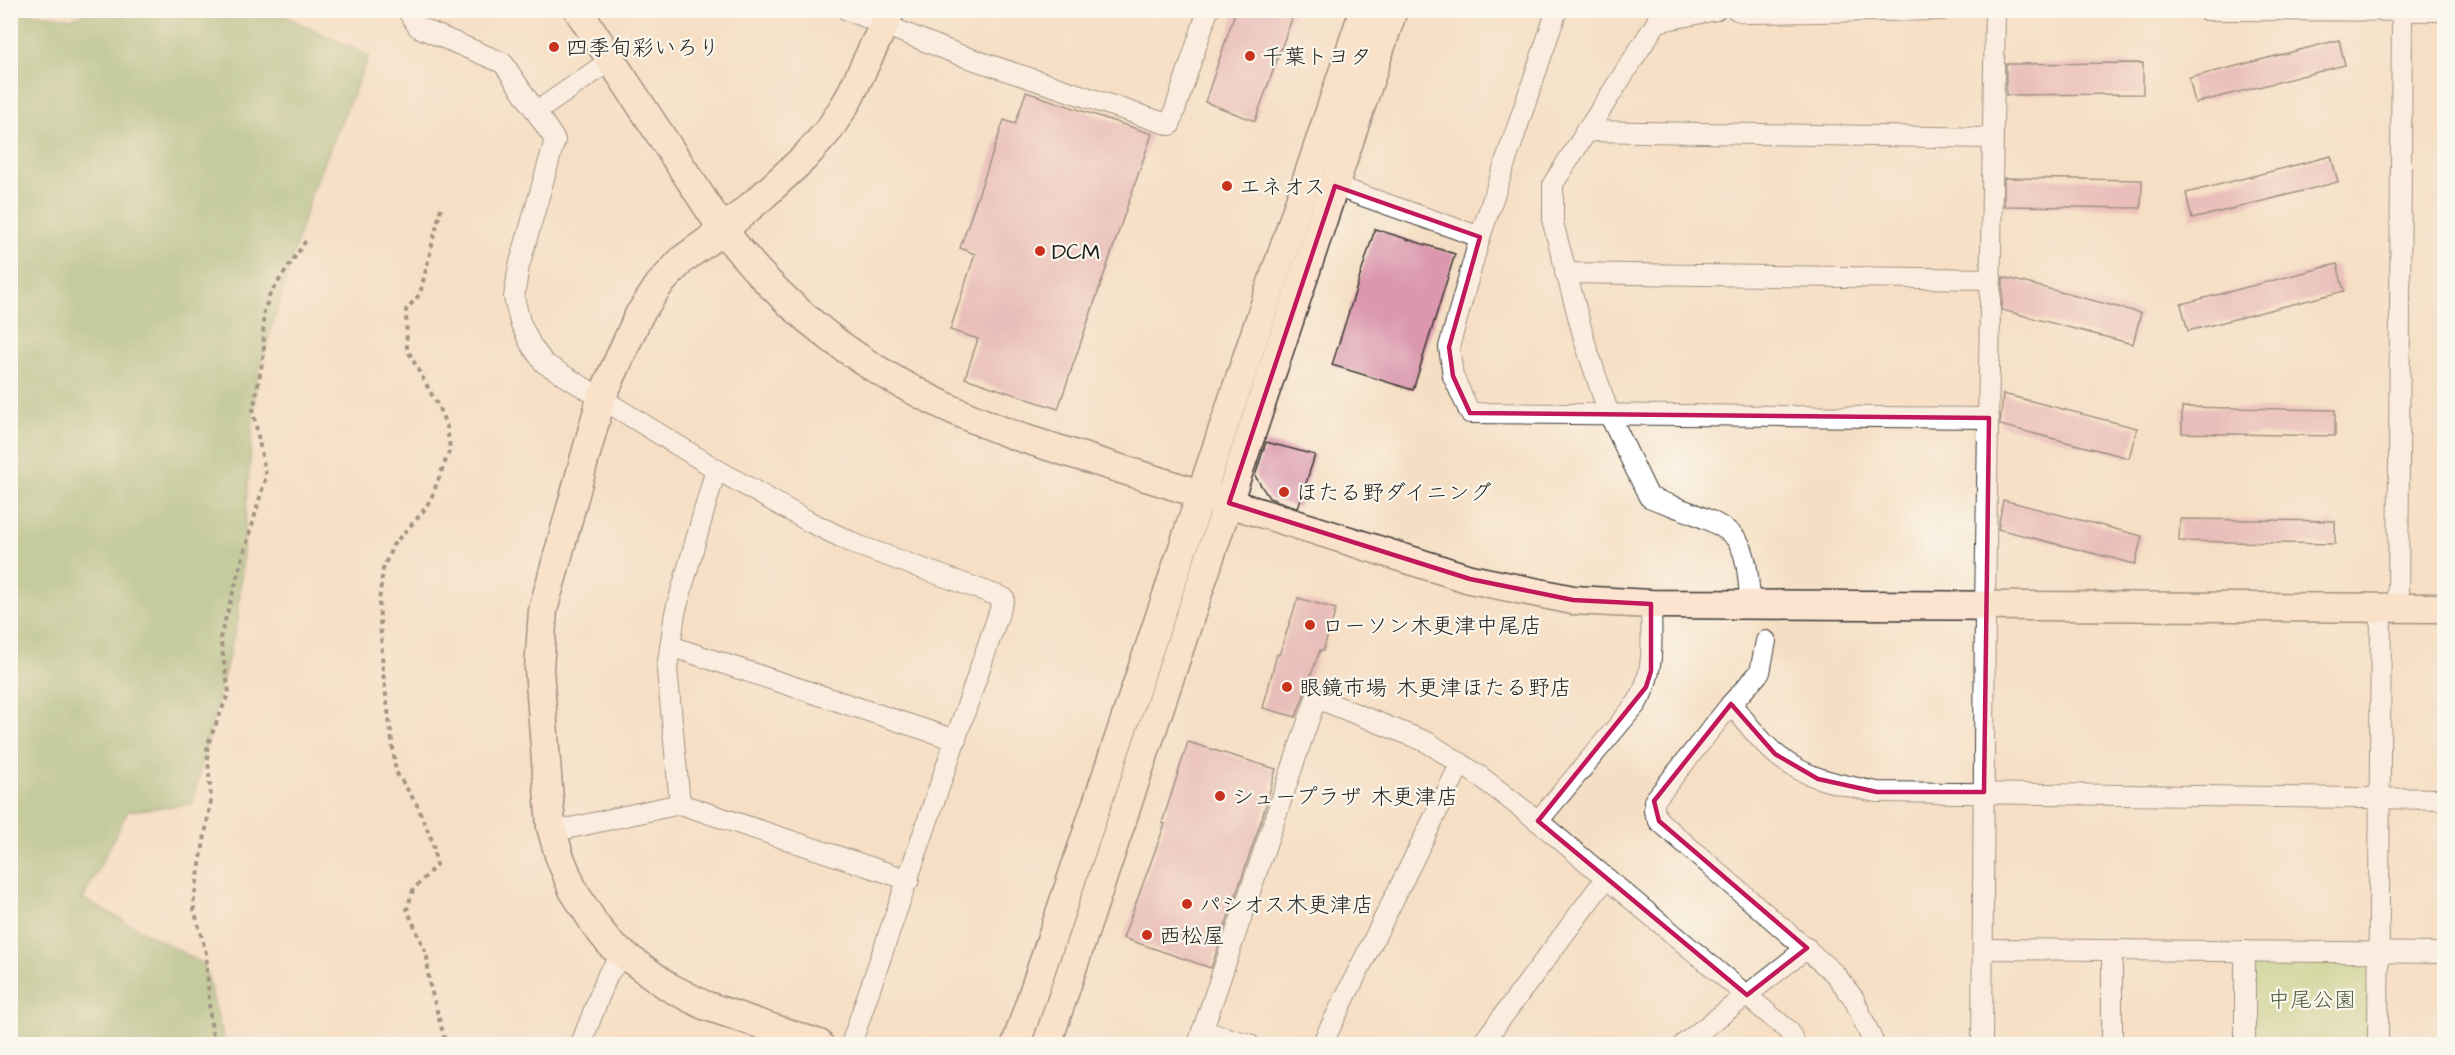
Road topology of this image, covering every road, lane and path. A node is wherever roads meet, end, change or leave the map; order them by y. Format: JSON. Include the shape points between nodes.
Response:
{"nodes":[{"id":1,"x":406,"y":10,"type":"edge"},
{"id":2,"x":578,"y":10,"type":"edge"},
{"id":3,"x":847,"y":10,"type":"edge"},
{"id":4,"x":1208,"y":10,"type":"edge"},
{"id":5,"x":1364,"y":10,"type":"edge"},
{"id":6,"x":1393,"y":10,"type":"edge"},
{"id":7,"x":1557,"y":10,"type":"edge"},
{"id":8,"x":1716,"y":10,"type":"edge"},
{"id":9,"x":1737,"y":10,"type":"edge"},
{"id":10,"x":1941,"y":10,"type":"edge"},
{"id":11,"x":1995,"y":10,"type":"edge"},
{"id":12,"x":2206,"y":10,"type":"edge"},
{"id":13,"x":2396,"y":11,"type":"edge"},
{"id":14,"x":2445,"y":11,"type":"edge"},
{"id":15,"x":1658,"y":16,"type":"edge"},
{"id":16,"x":888,"y":18,"type":"edge"},
{"id":17,"x":611,"y":60,"type":"junction"},
{"id":18,"x":536,"y":112,"type":"junction"},
{"id":19,"x":1585,"y":131,"type":"junction"},
{"id":20,"x":1993,"y":138,"type":"junction"},
{"id":21,"x":1335,"y":186,"type":"junction"},
{"id":22,"x":441,"y":208,"type":"dead end"},
{"id":23,"x":723,"y":230,"type":"junction"},
{"id":24,"x":1480,"y":237,"type":"junction"},
{"id":25,"x":307,"y":239,"type":"dead end"},
{"id":26,"x":1565,"y":273,"type":"junction"},
{"id":27,"x":1991,"y":279,"type":"junction"},
{"id":28,"x":601,"y":399,"type":"junction"},
{"id":29,"x":1609,"y":414,"type":"junction"},
{"id":30,"x":1989,"y":417,"type":"junction"},
{"id":31,"x":716,"y":468,"type":"junction"},
{"id":32,"x":1201,"y":493,"type":"junction"},
{"id":33,"x":1228,"y":503,"type":"junction"},
{"id":34,"x":1650,"y":604,"type":"junction"},
{"id":35,"x":1751,"y":605,"type":"junction"},
{"id":36,"x":1985,"y":606,"type":"junction"},
{"id":37,"x":2389,"y":608,"type":"junction"},
{"id":38,"x":2445,"y":608,"type":"edge"},
{"id":39,"x":1766,"y":640,"type":"dead end"},
{"id":40,"x":670,"y":646,"type":"junction"},
{"id":41,"x":1731,"y":704,"type":"junction"},
{"id":42,"x":956,"y":740,"type":"junction"},
{"id":43,"x":1461,"y":763,"type":"junction"},
{"id":44,"x":1984,"y":792,"type":"junction"},
{"id":45,"x":2379,"y":798,"type":"junction"},
{"id":46,"x":2445,"y":799,"type":"edge"},
{"id":47,"x":680,"y":804,"type":"junction"},
{"id":48,"x":1538,"y":821,"type":"junction"},
{"id":49,"x":552,"y":832,"type":"junction"},
{"id":50,"x":1606,"y":878,"type":"junction"},
{"id":51,"x":909,"y":880,"type":"junction"},
{"id":52,"x":1807,"y":948,"type":"junction"},
{"id":53,"x":1983,"y":949,"type":"junction"},
{"id":54,"x":2112,"y":951,"type":"junction"},
{"id":55,"x":2245,"y":951,"type":"junction"},
{"id":56,"x":2379,"y":953,"type":"junction"},
{"id":57,"x":2445,"y":953,"type":"edge"},
{"id":58,"x":624,"y":954,"type":"junction"},
{"id":59,"x":1747,"y":995,"type":"junction"},
{"id":60,"x":1200,"y":1038,"type":"edge"},
{"id":61,"x":214,"y":1044,"type":"edge"},
{"id":62,"x":446,"y":1044,"type":"edge"},
{"id":63,"x":584,"y":1044,"type":"edge"},
{"id":64,"x":819,"y":1044,"type":"edge"},
{"id":65,"x":851,"y":1044,"type":"edge"},
{"id":66,"x":1016,"y":1044,"type":"edge"},
{"id":67,"x":1047,"y":1044,"type":"edge"},
{"id":68,"x":1249,"y":1044,"type":"edge"},
{"id":69,"x":1322,"y":1044,"type":"edge"},
{"id":70,"x":1482,"y":1044,"type":"edge"},
{"id":71,"x":1684,"y":1044,"type":"edge"},
{"id":72,"x":1795,"y":1044,"type":"edge"},
{"id":73,"x":1874,"y":1044,"type":"edge"},
{"id":74,"x":1982,"y":1044,"type":"edge"},
{"id":75,"x":2112,"y":1044,"type":"edge"},
{"id":76,"x":2245,"y":1044,"type":"edge"},
{"id":77,"x":2378,"y":1044,"type":"edge"}],
"edges":[{"from":1,"to":18,"type":"street","via":[[418,27],[503,63]]},
{"from":2,"to":17,"type":"street"},
{"from":3,"to":16,"type":"street"},
{"from":4,"to":16,"type":"street","via":[[1170,125],[957,54]]},
{"from":5,"to":32,"type":"street"},
{"from":6,"to":21,"type":"street"},
{"from":7,"to":24,"type":"street"},
{"from":8,"to":15,"type":"street"},
{"from":9,"to":10,"type":"street"},
{"from":11,"to":20,"type":"street"},
{"from":12,"to":13,"type":"street"},
{"from":13,"to":14,"type":"street"},
{"from":13,"to":37,"type":"street"},
{"from":15,"to":19,"type":"street"},
{"from":16,"to":23,"type":"street","via":[[829,130],[804,158]]},
{"from":17,"to":18,"type":"street"},
{"from":17,"to":23,"type":"street"},
{"from":18,"to":28,"type":"street","via":[[555,140],[514,297],[523,330],[544,363]]},
{"from":19,"to":20,"type":"street"},
{"from":19,"to":26,"type":"street","via":[[1553,184],[1553,223]]},
{"from":20,"to":27,"type":"street"},
{"from":21,"to":24,"type":"street"},
{"from":21,"to":33,"type":"street"},
{"from":22,"to":62,"type":"path","via":[[420,294],[406,310],[407,349],[438,406],[447,427],[450,449],[431,499],[393,545],[383,569],[380,601],[383,672],[396,772],[416,803],[436,858],[436,865],[412,890],[407,909],[427,956],[429,982]]},
{"from":23,"to":28,"type":"street","via":[[683,259],[659,285],[639,315]]},
{"from":23,"to":32,"type":"street","via":[[748,263],[799,314],[872,368],[929,400],[1016,436]]},
{"from":24,"to":29,"type":"street","via":[[1449,347],[1453,376],[1470,413]]},
{"from":25,"to":61,"type":"path","via":[[270,294],[263,315],[264,353],[253,411],[266,476],[220,638],[229,692],[207,746],[211,800],[193,905],[206,953]]},
{"from":26,"to":27,"type":"street"},
{"from":26,"to":29,"type":"street"},
{"from":27,"to":30,"type":"street"},
{"from":28,"to":31,"type":"street"},
{"from":28,"to":49,"type":"street","via":[[543,610],[539,669]]},
{"from":29,"to":30,"type":"street"},
{"from":29,"to":35,"type":"street","via":[[1648,497],[1722,526],[1737,540],[1745,561]]},
{"from":30,"to":36,"type":"street"},
{"from":31,"to":40,"type":"street","via":[[675,613]]},
{"from":31,"to":42,"type":"street","via":[[857,545],[1004,598]]},
{"from":32,"to":33,"type":"street"},
{"from":32,"to":66,"type":"street"},
{"from":33,"to":34,"type":"street","via":[[1470,579],[1573,600]]},
{"from":33,"to":67,"type":"street"},
{"from":34,"to":35,"type":"street"},
{"from":34,"to":48,"type":"street","via":[[1651,671],[1646,687],[1637,703]]},
{"from":35,"to":36,"type":"street"},
{"from":36,"to":37,"type":"street"},
{"from":36,"to":44,"type":"street"},
{"from":37,"to":38,"type":"street"},
{"from":37,"to":45,"type":"street"},
{"from":39,"to":41,"type":"street","via":[[1760,672]]},
{"from":40,"to":42,"type":"street"},
{"from":40,"to":47,"type":"street","via":[[667,669]]},
{"from":41,"to":44,"type":"street","via":[[1775,754],[1818,779],[1877,792]]},
{"from":41,"to":52,"type":"street","via":[[1654,801],[1654,811],[1659,821]]},
{"from":42,"to":51,"type":"street"},
{"from":43,"to":48,"type":"street"},
{"from":43,"to":60,"type":"street","via":[[1426,742],[1316,698]]},
{"from":43,"to":69,"type":"street"},
{"from":44,"to":45,"type":"street"},
{"from":44,"to":53,"type":"street"},
{"from":45,"to":46,"type":"street"},
{"from":45,"to":56,"type":"street"},
{"from":47,"to":49,"type":"street"},
{"from":47,"to":51,"type":"street"},
{"from":48,"to":50,"type":"street"},
{"from":49,"to":58,"type":"street","via":[[573,890],[596,926]]},
{"from":50,"to":59,"type":"street"},
{"from":50,"to":70,"type":"street"},
{"from":51,"to":65,"type":"street"},
{"from":52,"to":59,"type":"street"},
{"from":52,"to":73,"type":"street","via":[[1854,999]]},
{"from":53,"to":54,"type":"street"},
{"from":53,"to":74,"type":"street"},
{"from":54,"to":55,"type":"street"},
{"from":54,"to":75,"type":"street"},
{"from":55,"to":56,"type":"street"},
{"from":55,"to":76,"type":"street"},
{"from":56,"to":57,"type":"street"},
{"from":56,"to":77,"type":"street"},
{"from":58,"to":63,"type":"street","via":[[608,974]]},
{"from":58,"to":64,"type":"street","via":[[669,987],[704,1005]]},
{"from":59,"to":71,"type":"street"},
{"from":59,"to":72,"type":"street","via":[[1789,1031]]},
{"from":60,"to":68,"type":"street"}]}
